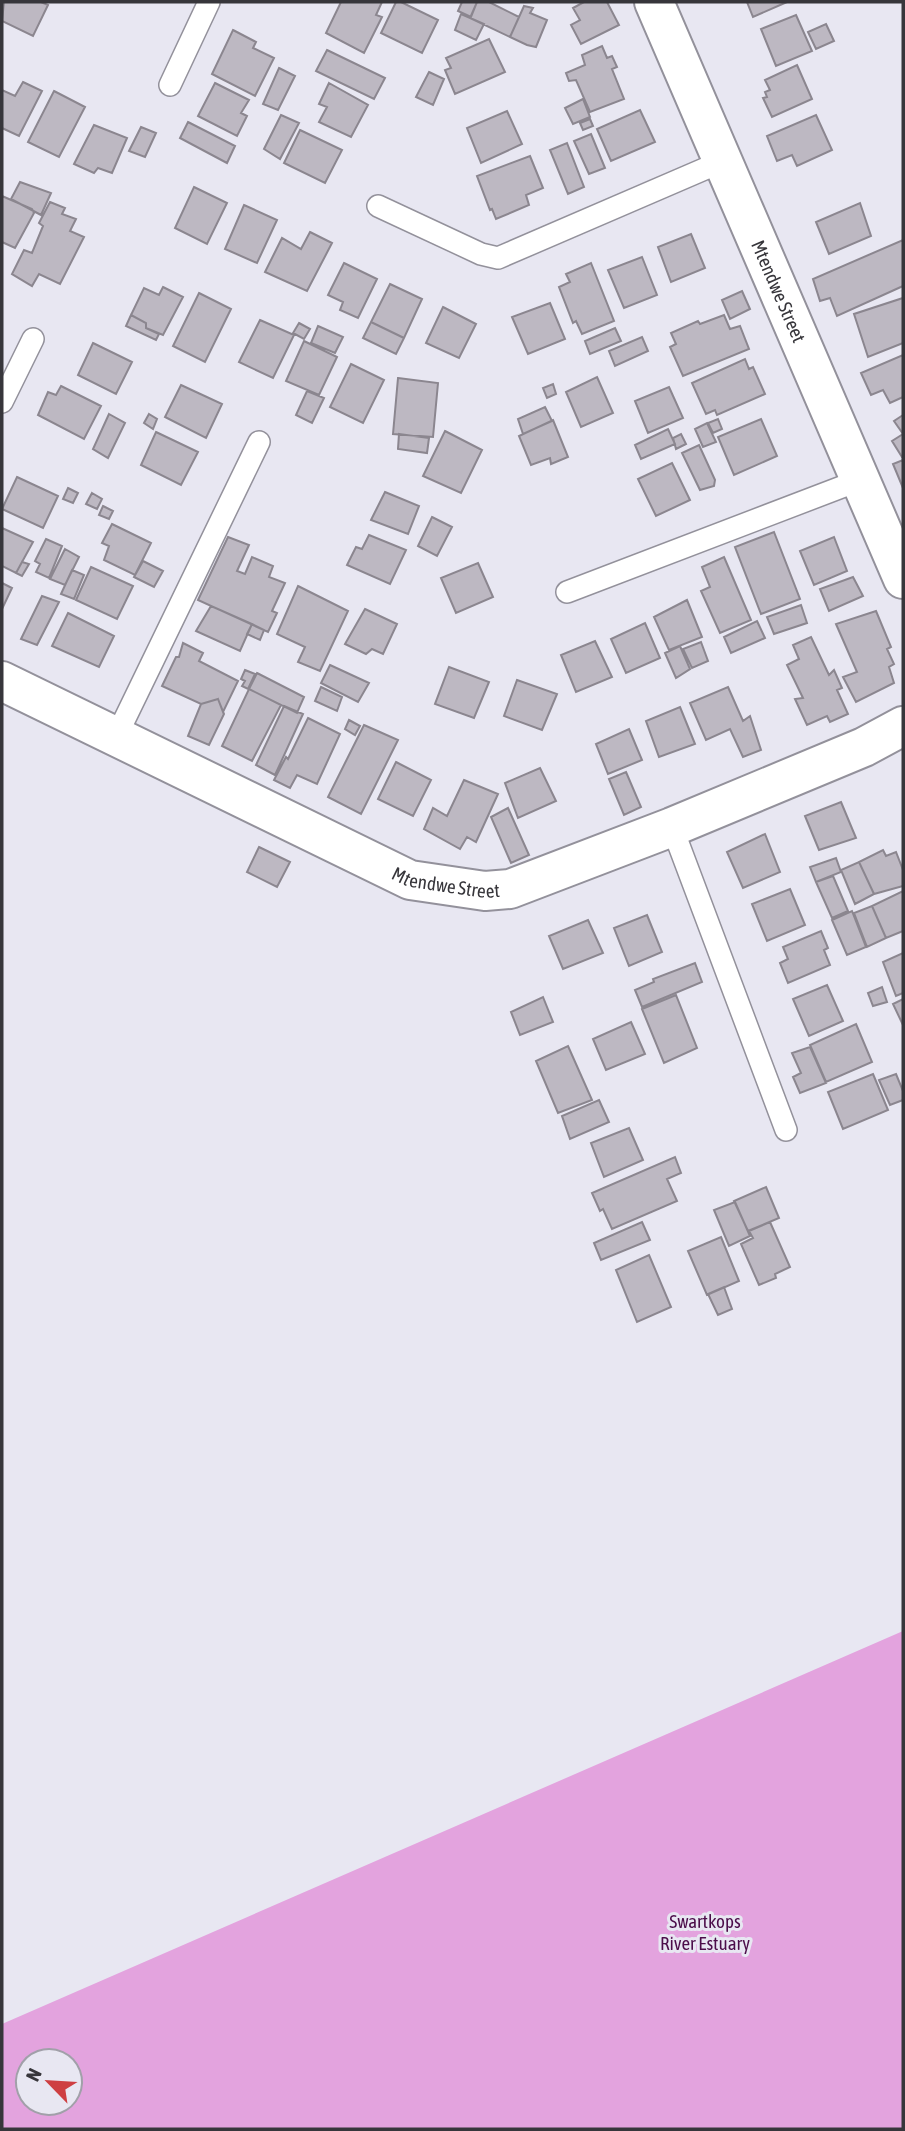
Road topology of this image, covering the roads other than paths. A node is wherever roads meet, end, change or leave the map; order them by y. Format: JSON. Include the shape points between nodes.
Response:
{"nodes":[{"id":1,"x":209,"y":2,"type":"edge"},
{"id":2,"x":654,"y":2,"type":"edge"},
{"id":3,"x":170,"y":85,"type":"dead end"},
{"id":4,"x":723,"y":161,"type":"junction"},
{"id":5,"x":378,"y":206,"type":"dead end"},
{"id":6,"x":33,"y":339,"type":"dead end"},
{"id":7,"x":2,"y":402,"type":"edge"},
{"id":8,"x":259,"y":442,"type":"dead end"},
{"id":9,"x":860,"y":480,"type":"junction"},
{"id":10,"x":903,"y":579,"type":"edge"},
{"id":11,"x":567,"y":592,"type":"dead end"},
{"id":12,"x":2,"y":681,"type":"edge"},
{"id":13,"x":903,"y":727,"type":"edge"},
{"id":14,"x":116,"y":737,"type":"junction"},
{"id":15,"x":672,"y":827,"type":"junction"},
{"id":16,"x":786,"y":1130,"type":"dead end"}],
"edges":[{"from":1,"to":3,"type":"lane"},
{"from":2,"to":4,"type":"street","name":"Mtendwe Street"},
{"from":4,"to":5,"type":"lane","via":[[498,258]]},
{"from":4,"to":9,"type":"street","name":"Mtendwe Street"},
{"from":6,"to":7,"type":"lane"},
{"from":8,"to":14,"type":"lane"},
{"from":9,"to":10,"type":"street","name":"Mtendwe Street"},
{"from":9,"to":11,"type":"lane"},
{"from":12,"to":14,"type":"street","name":"Mtendwe Street"},
{"from":13,"to":15,"type":"street","name":"Mtendwe Street"},
{"from":14,"to":15,"type":"street","name":"Mtendwe Street","via":[[410,880],[459,889],[510,889]]},
{"from":15,"to":16,"type":"lane"}]}
